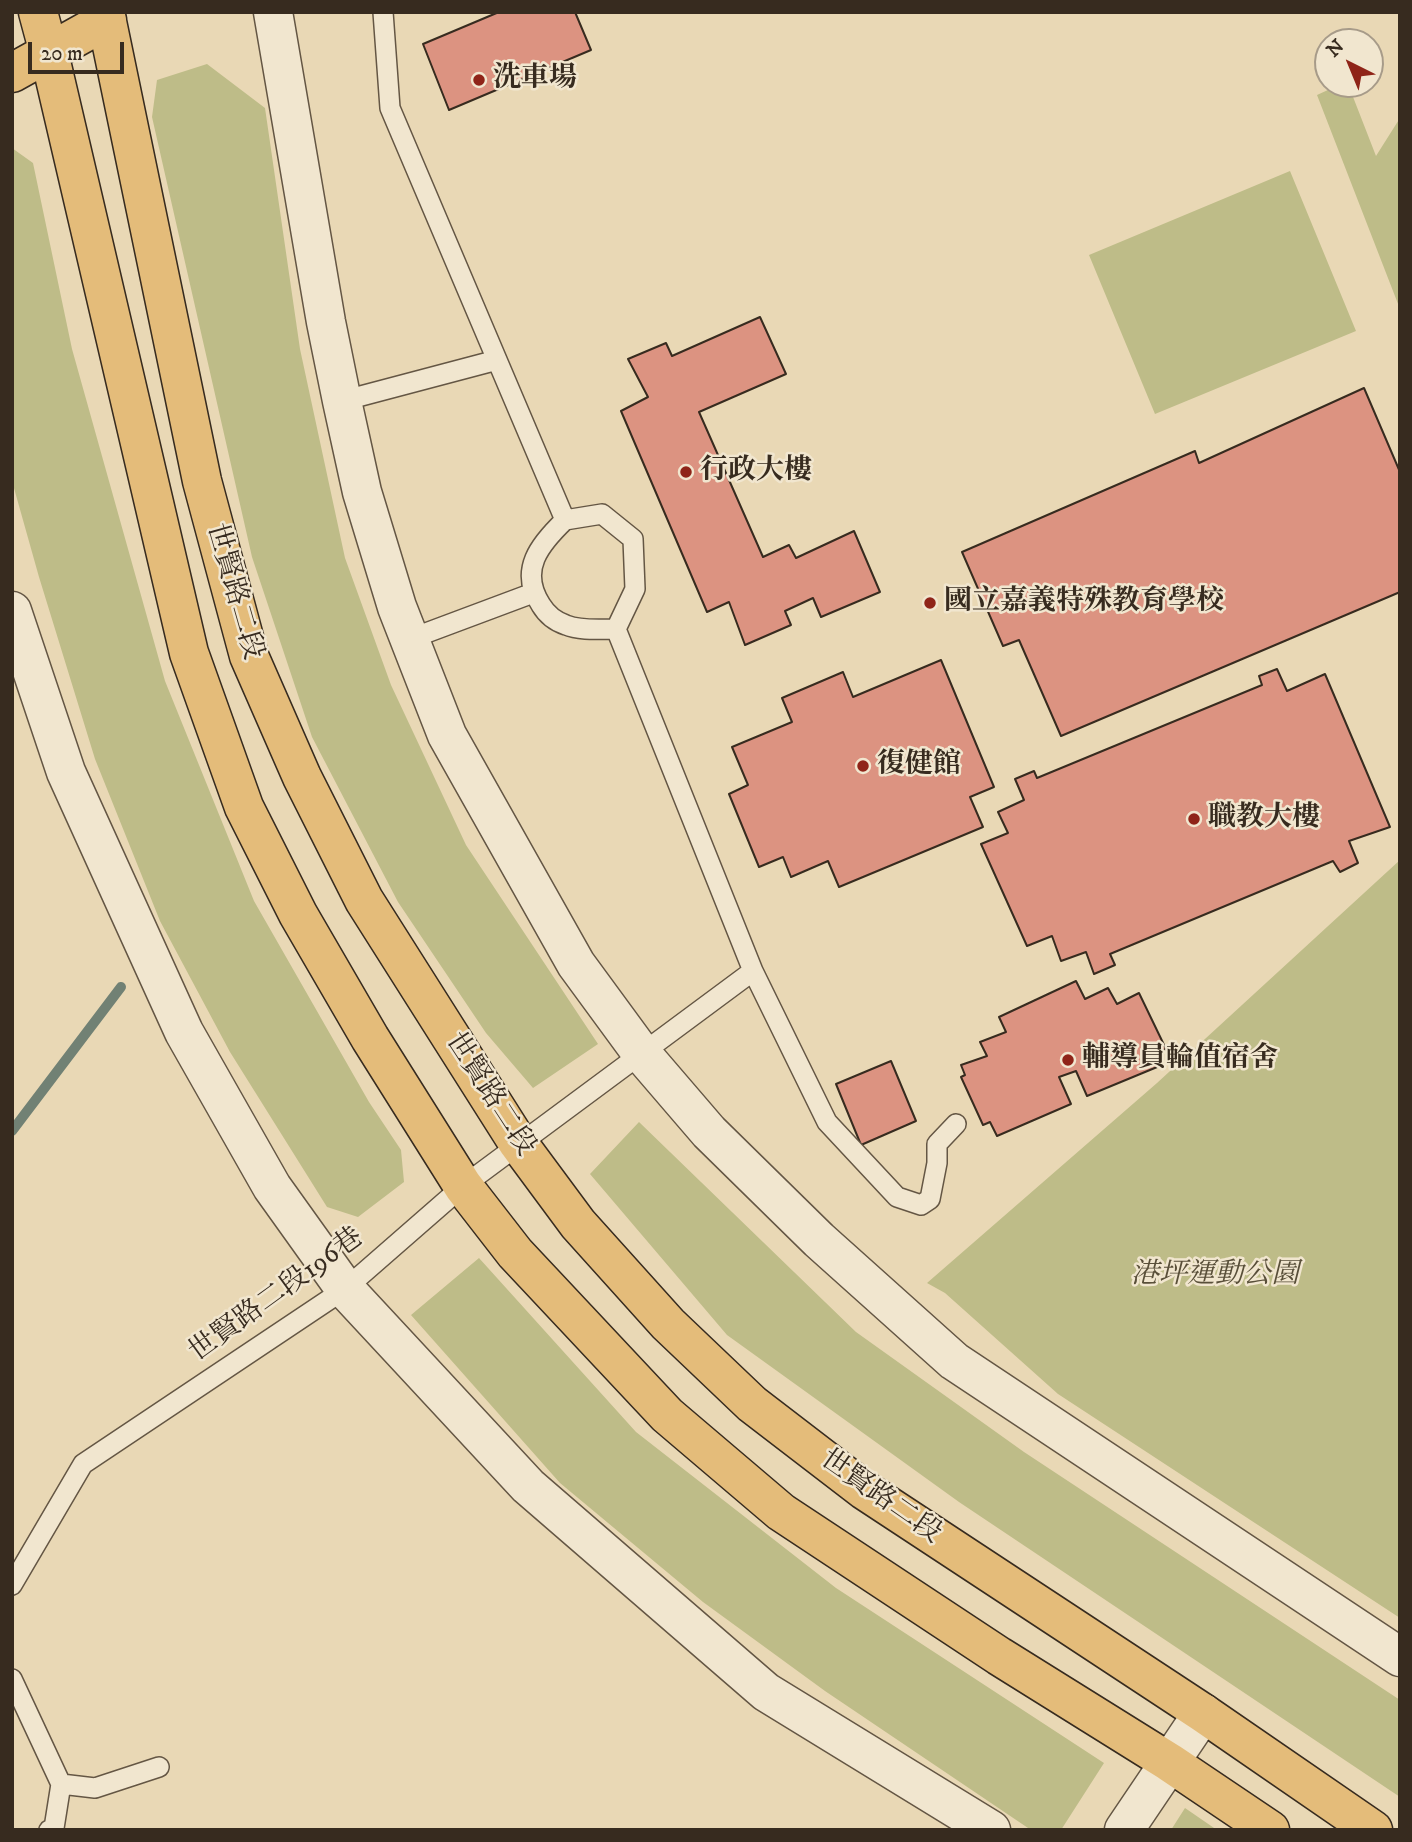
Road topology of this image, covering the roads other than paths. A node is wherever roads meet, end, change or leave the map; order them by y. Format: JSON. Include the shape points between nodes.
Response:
{"nodes":[{"id":1,"x":19,"y":12,"type":"edge"},
{"id":2,"x":38,"y":12,"type":"edge"},
{"id":3,"x":273,"y":12,"type":"edge"},
{"id":4,"x":383,"y":12,"type":"edge"},
{"id":5,"x":12,"y":15,"type":"edge"},
{"id":6,"x":106,"y":16,"type":"edge"},
{"id":7,"x":49,"y":53,"type":"junction"},
{"id":8,"x":12,"y":73,"type":"edge"},
{"id":9,"x":497,"y":360,"type":"junction"},
{"id":10,"x":342,"y":401,"type":"junction"},
{"id":11,"x":565,"y":520,"type":"junction"},
{"id":12,"x":533,"y":593,"type":"junction"},
{"id":13,"x":12,"y":611,"type":"edge"},
{"id":14,"x":615,"y":629,"type":"junction"},
{"id":15,"x":410,"y":639,"type":"junction"},
{"id":16,"x":753,"y":971,"type":"junction"},
{"id":17,"x":642,"y":1054,"type":"junction"},
{"id":18,"x":956,"y":1124,"type":"dead end"},
{"id":19,"x":518,"y":1143,"type":"junction"},
{"id":20,"x":463,"y":1186,"type":"junction"},
{"id":21,"x":345,"y":1290,"type":"junction"},
{"id":22,"x":12,"y":1585,"type":"edge"},
{"id":23,"x":1400,"y":1657,"type":"edge"},
{"id":24,"x":12,"y":1679,"type":"edge"},
{"id":25,"x":1203,"y":1713,"type":"junction"},
{"id":26,"x":1169,"y":1762,"type":"junction"},
{"id":27,"x":159,"y":1767,"type":"dead end"},
{"id":28,"x":61,"y":1784,"type":"junction"},
{"id":29,"x":49,"y":1830,"type":"edge"},
{"id":30,"x":991,"y":1830,"type":"edge"},
{"id":31,"x":1124,"y":1830,"type":"edge"},
{"id":32,"x":1270,"y":1830,"type":"edge"},
{"id":33,"x":1373,"y":1830,"type":"edge"}],
"edges":[{"from":1,"to":5,"type":"main road"},
{"from":2,"to":7,"type":"main road","name":"世賢路二段"},
{"from":3,"to":10,"type":"street"},
{"from":4,"to":9,"type":"lane","via":[[390,108]]},
{"from":6,"to":7,"type":"main road"},
{"from":6,"to":19,"type":"main road","name":"世賢路二段","via":[[202,481],[249,656],[302,777],[364,900]]},
{"from":7,"to":8,"type":"main road"},
{"from":7,"to":20,"type":"main road","name":"世賢路二段","via":[[189,653],[244,807],[350,1004]]},
{"from":9,"to":10,"type":"lane"},
{"from":9,"to":11,"type":"lane"},
{"from":10,"to":15,"type":"street","via":[[362,492]]},
{"from":11,"to":12,"type":"lane","via":[[545,539],[530,569]]},
{"from":11,"to":14,"type":"lane","via":[[602,514],[632,539],[635,589]]},
{"from":12,"to":14,"type":"lane","via":[[548,616],[567,626]]},
{"from":12,"to":15,"type":"lane"},
{"from":13,"to":21,"type":"street","via":[[65,772],[184,1032],[272,1187]]},
{"from":14,"to":16,"type":"lane"},
{"from":15,"to":17,"type":"street","via":[[447,735],[576,964]]},
{"from":16,"to":17,"type":"lane","name":"世賢路二段196巷"},
{"from":16,"to":18,"type":"lane","via":[[827,1122],[897,1197],[921,1205],[930,1199],[937,1144]]},
{"from":17,"to":19,"type":"lane","name":"世賢路二段196巷"},
{"from":17,"to":23,"type":"street","via":[[709,1132],[819,1240],[954,1361]]},
{"from":19,"to":20,"type":"lane","name":"世賢路二段196巷"},
{"from":19,"to":25,"type":"main road","name":"世賢路二段","via":[[578,1224],[668,1324],[752,1404],[864,1490]]},
{"from":20,"to":21,"type":"lane","name":"世賢路二段196巷"},
{"from":20,"to":26,"type":"main road","name":"世賢路二段","via":[[515,1253],[667,1415],[781,1512]]},
{"from":21,"to":22,"type":"lane","name":"世賢路二段196巷","via":[[83,1464]]},
{"from":21,"to":30,"type":"street","via":[[528,1486],[766,1692]]},
{"from":24,"to":28,"type":"lane"},
{"from":25,"to":26,"type":"street"},
{"from":25,"to":33,"type":"main road","name":"世賢路二段"},
{"from":26,"to":31,"type":"street"},
{"from":26,"to":32,"type":"main road","name":"世賢路二段"},
{"from":27,"to":28,"type":"lane","via":[[96,1788]]},
{"from":28,"to":29,"type":"lane","via":[[54,1828]]}]}
